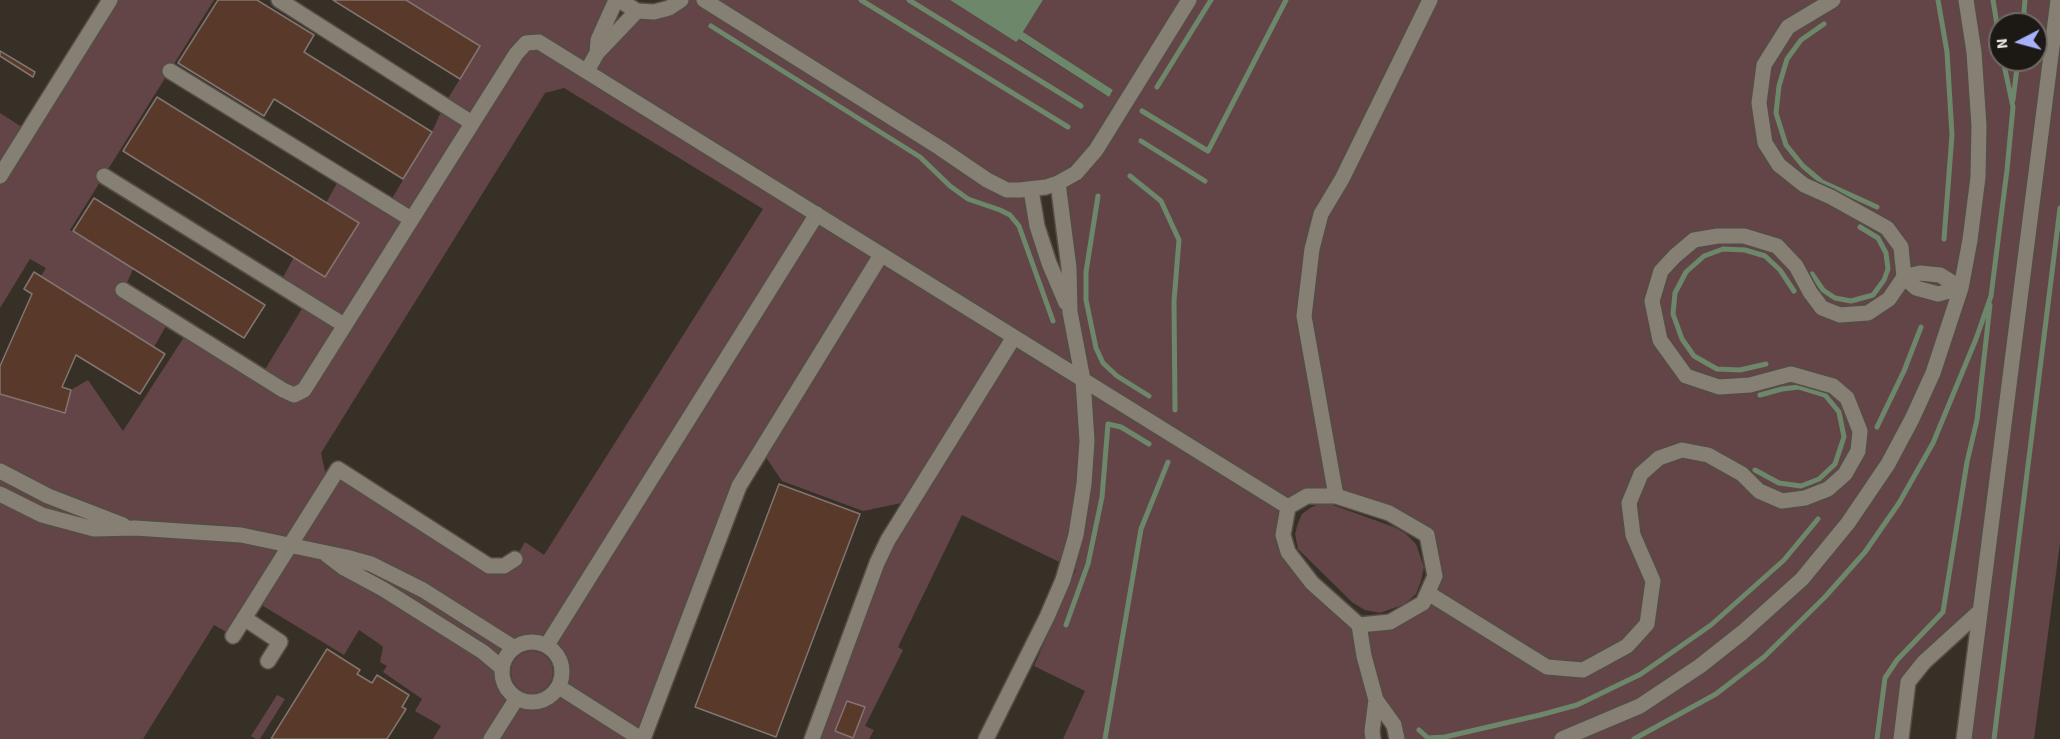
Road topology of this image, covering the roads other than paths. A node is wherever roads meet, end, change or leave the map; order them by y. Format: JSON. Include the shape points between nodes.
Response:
{"nodes":[{"id":1,"x":110,"y":0,"type":"edge"},
{"id":2,"x":279,"y":0,"type":"edge"},
{"id":3,"x":617,"y":0,"type":"edge"},
{"id":4,"x":681,"y":0,"type":"edge"},
{"id":5,"x":704,"y":0,"type":"edge"},
{"id":6,"x":1190,"y":0,"type":"edge"},
{"id":7,"x":1430,"y":0,"type":"edge"},
{"id":8,"x":1833,"y":0,"type":"edge"},
{"id":9,"x":1966,"y":0,"type":"edge"},
{"id":10,"x":2058,"y":0,"type":"edge"},
{"id":11,"x":638,"y":11,"type":"junction"},
{"id":12,"x":597,"y":53,"type":"junction"},
{"id":13,"x":170,"y":71,"type":"dead end"},
{"id":14,"x":587,"y":71,"type":"junction"},
{"id":15,"x":472,"y":123,"type":"junction"},
{"id":16,"x":6,"y":153,"type":"edge"},
{"id":17,"x":0,"y":176,"type":"edge"},
{"id":18,"x":104,"y":176,"type":"dead end"},
{"id":19,"x":1058,"y":183,"type":"junction"},
{"id":20,"x":1030,"y":189,"type":"junction"},
{"id":21,"x":817,"y":214,"type":"junction"},
{"id":22,"x":411,"y":219,"type":"junction"},
{"id":23,"x":881,"y":255,"type":"junction"},
{"id":24,"x":1904,"y":277,"type":"junction"},
{"id":25,"x":1961,"y":288,"type":"junction"},
{"id":26,"x":123,"y":290,"type":"dead end"},
{"id":27,"x":1070,"y":312,"type":"junction"},
{"id":28,"x":344,"y":326,"type":"junction"},
{"id":29,"x":1014,"y":337,"type":"junction"},
{"id":30,"x":1083,"y":380,"type":"junction"},
{"id":31,"x":0,"y":471,"type":"edge"},
{"id":32,"x":0,"y":494,"type":"edge"},
{"id":33,"x":1336,"y":496,"type":"junction"},
{"id":34,"x":1288,"y":507,"type":"junction"},
{"id":35,"x":135,"y":528,"type":"junction"},
{"id":36,"x":290,"y":545,"type":"junction"},
{"id":37,"x":325,"y":553,"type":"junction"},
{"id":38,"x":515,"y":559,"type":"dead end"},
{"id":39,"x":1428,"y":593,"type":"junction"},
{"id":40,"x":1980,"y":611,"type":"junction"},
{"id":41,"x":244,"y":618,"type":"junction"},
{"id":42,"x":1359,"y":625,"type":"junction"},
{"id":43,"x":233,"y":636,"type":"dead end"},
{"id":44,"x":548,"y":645,"type":"junction"},
{"id":45,"x":513,"y":647,"type":"junction"},
{"id":46,"x":268,"y":661,"type":"dead end"},
{"id":47,"x":502,"y":668,"type":"junction"},
{"id":48,"x":558,"y":687,"type":"junction"},
{"id":49,"x":517,"y":698,"type":"junction"},
{"id":50,"x":1376,"y":700,"type":"junction"},
{"id":51,"x":491,"y":739,"type":"edge"},
{"id":52,"x":642,"y":739,"type":"edge"},
{"id":53,"x":812,"y":739,"type":"edge"},
{"id":54,"x":986,"y":739,"type":"edge"},
{"id":55,"x":1373,"y":739,"type":"edge"},
{"id":56,"x":1397,"y":739,"type":"edge"},
{"id":57,"x":1562,"y":739,"type":"edge"},
{"id":58,"x":1901,"y":739,"type":"edge"},
{"id":59,"x":1964,"y":739,"type":"edge"}],
"edges":[{"from":1,"to":16,"type":"lane"},
{"from":2,"to":15,"type":"lane"},
{"from":3,"to":11,"type":"lane"},
{"from":3,"to":12,"type":"lane","via":[[598,40]]},
{"from":4,"to":11,"type":"lane","via":[[654,12]]},
{"from":5,"to":20,"type":"lane","via":[[987,180],[1007,190]]},
{"from":6,"to":19,"type":"lane","via":[[1096,150],[1076,173]]},
{"from":7,"to":33,"type":"lane","via":[[1321,214],[1312,249],[1304,316]]},
{"from":8,"to":24,"type":"lane","via":[[1788,27],[1764,65],[1759,103],[1765,143],[1779,165],[1804,185],[1887,228],[1901,247]]},
{"from":9,"to":25,"type":"lane","via":[[1979,126],[1978,177]]},
{"from":10,"to":40,"type":"lane"},
{"from":11,"to":12,"type":"lane"},
{"from":12,"to":14,"type":"lane"},
{"from":13,"to":22,"type":"lane"},
{"from":14,"to":15,"type":"lane","via":[[539,42],[526,43]]},
{"from":14,"to":21,"type":"lane"},
{"from":15,"to":22,"type":"lane"},
{"from":16,"to":17,"type":"lane"},
{"from":18,"to":28,"type":"lane"},
{"from":19,"to":20,"type":"lane"},
{"from":19,"to":27,"type":"lane","via":[[1069,268]]},
{"from":20,"to":27,"type":"lane","via":[[1037,226]]},
{"from":21,"to":23,"type":"lane"},
{"from":21,"to":44,"type":"lane"},
{"from":22,"to":28,"type":"lane"},
{"from":23,"to":29,"type":"lane"},
{"from":23,"to":52,"type":"lane","via":[[739,486]]},
{"from":24,"to":25,"type":"lane","via":[[1916,288],[1938,294]]},
{"from":24,"to":39,"type":"lane","via":[[1889,299],[1868,313],[1840,315],[1822,308],[1796,266],[1777,246],[1744,236],[1695,240],[1661,272],[1652,301],[1660,340],[1686,376],[1719,387],[1750,385],[1791,374],[1833,386],[1847,398],[1860,431],[1858,452],[1845,474],[1828,489],[1805,498],[1782,501],[1759,491],[1742,474],[1708,455],[1682,450],[1659,458],[1641,474],[1629,503],[1633,535],[1653,581],[1647,624],[1627,645],[1583,670],[1547,667]]},
{"from":25,"to":57,"type":"lane","via":[[1933,373],[1888,464],[1848,523],[1802,579],[1692,672],[1640,706]]},
{"from":26,"to":28,"type":"lane","via":[[294,395],[304,390]]},
{"from":27,"to":30,"type":"lane"},
{"from":29,"to":30,"type":"lane"},
{"from":29,"to":53,"type":"lane","via":[[888,540]]},
{"from":30,"to":34,"type":"lane"},
{"from":30,"to":54,"type":"lane","via":[[1087,441],[1076,535],[1047,617]]},
{"from":31,"to":35,"type":"lane","via":[[48,496]]},
{"from":32,"to":35,"type":"lane","via":[[64,522],[94,529]]},
{"from":33,"to":34,"type":"lane","via":[[1307,496]]},
{"from":33,"to":39,"type":"lane","via":[[1389,513],[1427,535],[1435,576]]},
{"from":34,"to":42,"type":"lane","via":[[1283,535],[1288,552],[1312,583]]},
{"from":35,"to":36,"type":"lane","via":[[240,535]]},
{"from":36,"to":37,"type":"lane"},
{"from":36,"to":38,"type":"lane","via":[[338,469],[489,566],[504,566]]},
{"from":36,"to":41,"type":"lane"},
{"from":37,"to":45,"type":"lane","via":[[371,564],[413,585]]},
{"from":37,"to":47,"type":"lane","via":[[483,652]]},
{"from":39,"to":42,"type":"lane","via":[[1424,603],[1390,621]]},
{"from":40,"to":58,"type":"lane","via":[[1924,662],[1908,682]]},
{"from":40,"to":59,"type":"lane"},
{"from":41,"to":43,"type":"lane"},
{"from":41,"to":46,"type":"lane","via":[[280,642]]},
{"from":42,"to":50,"type":"lane"},
{"from":44,"to":45,"type":"lane","via":[[536,641]]},
{"from":44,"to":48,"type":"lane","via":[[561,664]]},
{"from":45,"to":47,"type":"lane"},
{"from":47,"to":49,"type":"lane","via":[[502,680]]},
{"from":48,"to":49,"type":"lane","via":[[540,702]]},
{"from":48,"to":52,"type":"lane"},
{"from":49,"to":51,"type":"lane"},
{"from":50,"to":55,"type":"lane"},
{"from":50,"to":56,"type":"lane","via":[[1394,725]]}]}
